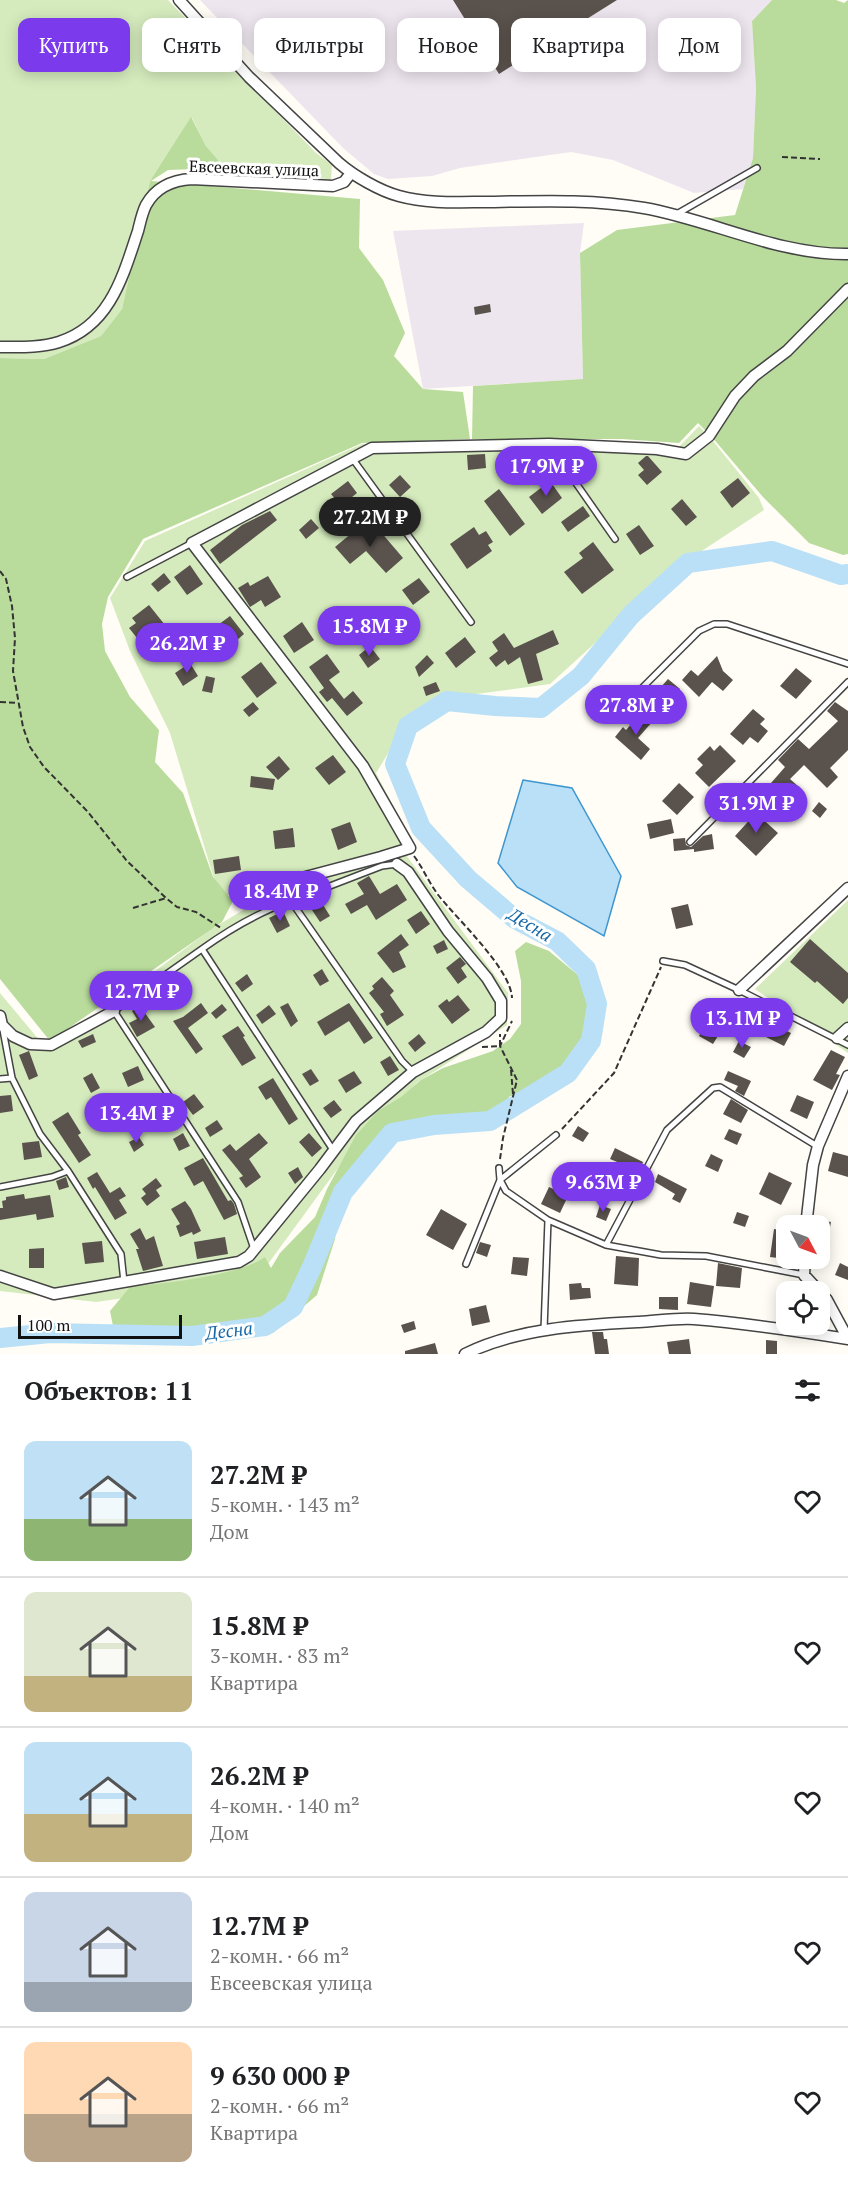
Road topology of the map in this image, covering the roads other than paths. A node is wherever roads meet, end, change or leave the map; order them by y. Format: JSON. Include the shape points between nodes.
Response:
{"nodes":[{"id":1,"x":180,"y":0,"type":"edge"},
{"id":2,"x":757,"y":168,"type":"dead end"},
{"id":3,"x":351,"y":174,"type":"junction"},
{"id":4,"x":674,"y":216,"type":"junction"},
{"id":5,"x":848,"y":254,"type":"edge"},
{"id":6,"x":848,"y":290,"type":"edge"},
{"id":7,"x":0,"y":347,"type":"edge"},
{"id":8,"x":549,"y":444,"type":"junction"},
{"id":9,"x":352,"y":458,"type":"junction"},
{"id":10,"x":615,"y":539,"type":"dead end"},
{"id":11,"x":192,"y":543,"type":"junction"},
{"id":12,"x":127,"y":577,"type":"dead end"},
{"id":13,"x":471,"y":622,"type":"dead end"},
{"id":14,"x":848,"y":664,"type":"edge"},
{"id":15,"x":848,"y":682,"type":"edge"},
{"id":16,"x":628,"y":702,"type":"dead end"},
{"id":17,"x":690,"y":842,"type":"dead end"},
{"id":18,"x":397,"y":864,"type":"joint"},
{"id":19,"x":848,"y":888,"type":"edge"},
{"id":20,"x":245,"y":893,"type":"dead end"},
{"id":21,"x":291,"y":901,"type":"junction"},
{"id":22,"x":202,"y":948,"type":"junction"},
{"id":23,"x":663,"y":962,"type":"road end"},
{"id":24,"x":739,"y":990,"type":"junction"},
{"id":25,"x":114,"y":1011,"type":"junction"},
{"id":26,"x":1,"y":1021,"type":"edge"},
{"id":27,"x":848,"y":1028,"type":"edge"},
{"id":28,"x":837,"y":1038,"type":"junction"},
{"id":29,"x":848,"y":1045,"type":"edge"},
{"id":30,"x":413,"y":1072,"type":"junction"},
{"id":31,"x":848,"y":1076,"type":"edge"},
{"id":32,"x":12,"y":1078,"type":"junction"},
{"id":33,"x":0,"y":1079,"type":"edge"},
{"id":34,"x":556,"y":1135,"type":"road end"},
{"id":35,"x":818,"y":1146,"type":"junction"},
{"id":36,"x":333,"y":1150,"type":"junction"},
{"id":37,"x":499,"y":1168,"type":"road end"},
{"id":38,"x":68,"y":1171,"type":"junction"},
{"id":39,"x":500,"y":1180,"type":"junction"},
{"id":40,"x":0,"y":1187,"type":"edge"},
{"id":41,"x":807,"y":1215,"type":"edge"},
{"id":42,"x":548,"y":1220,"type":"junction"},
{"id":43,"x":606,"y":1245,"type":"junction"},
{"id":44,"x":254,"y":1249,"type":"junction"},
{"id":45,"x":466,"y":1264,"type":"dead end"},
{"id":46,"x":804,"y":1269,"type":"edge"},
{"id":47,"x":804,"y":1275,"type":"junction"},
{"id":48,"x":0,"y":1276,"type":"edge"},
{"id":49,"x":124,"y":1282,"type":"junction"},
{"id":50,"x":544,"y":1330,"type":"junction"},
{"id":51,"x":848,"y":1339,"type":"edge"},
{"id":52,"x":465,"y":1354,"type":"edge"}],
"edges":[{"from":1,"to":3,"type":"street","name":"Евсеевская улица","via":[[249,77]]},
{"from":2,"to":4,"type":"lane"},
{"from":3,"to":4,"type":"street","via":[[398,196],[442,202],[584,201]]},
{"from":3,"to":7,"type":"street","name":"Евсеевская улица","via":[[333,186],[192,180],[165,185],[146,205],[121,282],[100,316],[81,332],[59,342]]},
{"from":4,"to":5,"type":"street","via":[[824,254]]},
{"from":6,"to":8,"type":"street","via":[[788,351],[741,389],[709,436],[686,454]]},
{"from":8,"to":9,"type":"street","via":[[372,448]]},
{"from":8,"to":10,"type":"lane"},
{"from":9,"to":11,"type":"street"},
{"from":9,"to":13,"type":"lane"},
{"from":11,"to":12,"type":"lane"},
{"from":11,"to":20,"type":"street","via":[[363,766],[410,848]]},
{"from":14,"to":16,"type":"lane","via":[[727,624],[714,624],[699,631]]},
{"from":15,"to":17,"type":"lane"},
{"from":18,"to":21,"type":"lane","via":[[382,866]]},
{"from":18,"to":30,"type":"street","via":[[408,872],[501,1001],[501,1018],[486,1032]]},
{"from":19,"to":24,"type":"street"},
{"from":21,"to":22,"type":"lane","via":[[267,909]]},
{"from":21,"to":30,"type":"lane","via":[[395,1052]]},
{"from":22,"to":25,"type":"lane"},
{"from":22,"to":36,"type":"lane"},
{"from":23,"to":24,"type":"lane","via":[[685,965]]},
{"from":24,"to":28,"type":"lane"},
{"from":25,"to":26,"type":"street","via":[[51,1046],[30,1044],[14,1036]]},
{"from":25,"to":44,"type":"lane","via":[[238,1202]]},
{"from":26,"to":32,"type":"lane"},
{"from":27,"to":28,"type":"street"},
{"from":28,"to":29,"type":"lane"},
{"from":30,"to":36,"type":"street","via":[[356,1121]]},
{"from":31,"to":35,"type":"street"},
{"from":32,"to":33,"type":"lane"},
{"from":32,"to":38,"type":"lane","via":[[40,1134]]},
{"from":34,"to":39,"type":"lane"},
{"from":35,"to":41,"type":"street"},
{"from":35,"to":43,"type":"lane","via":[[720,1087],[713,1088],[667,1130]]},
{"from":36,"to":44,"type":"street"},
{"from":37,"to":39,"type":"lane"},
{"from":38,"to":40,"type":"lane","via":[[52,1178]]},
{"from":38,"to":49,"type":"lane","via":[[121,1254]]},
{"from":39,"to":42,"type":"lane","via":[[506,1191]]},
{"from":39,"to":45,"type":"lane"},
{"from":42,"to":43,"type":"lane"},
{"from":42,"to":50,"type":"lane"},
{"from":43,"to":47,"type":"lane","via":[[661,1255],[706,1256]]},
{"from":44,"to":49,"type":"street","via":[[239,1262]]},
{"from":46,"to":47,"type":"street"},
{"from":47,"to":51,"type":"street","via":[[827,1300]]},
{"from":48,"to":49,"type":"street","via":[[54,1294]]},
{"from":50,"to":51,"type":"street","via":[[691,1319]]},
{"from":50,"to":52,"type":"street","via":[[483,1345]]}]}
